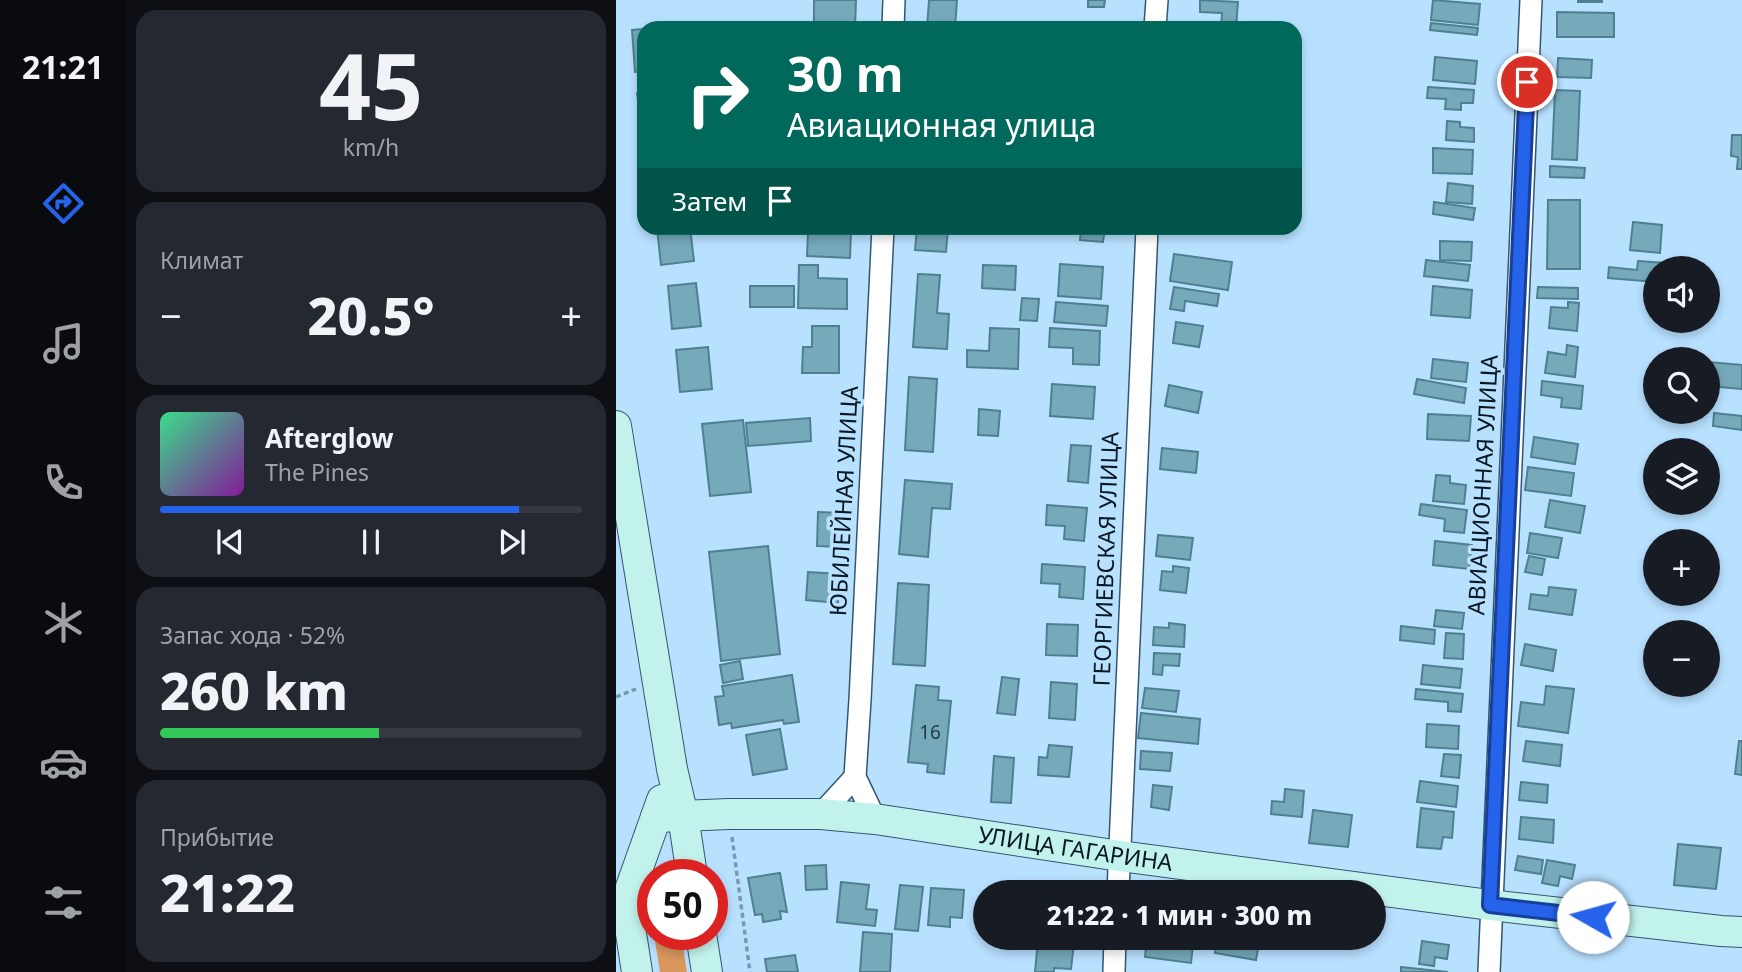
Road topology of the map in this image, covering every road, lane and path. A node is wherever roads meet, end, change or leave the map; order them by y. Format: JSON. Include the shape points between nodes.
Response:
{"nodes":[{"id":1,"x":894,"y":0,"type":"edge"},
{"id":2,"x":1157,"y":0,"type":"edge"},
{"id":3,"x":1531,"y":0,"type":"edge"},
{"id":4,"x":893,"y":21,"type":"edge"},
{"id":5,"x":1156,"y":21,"type":"edge"},
{"id":6,"x":883,"y":235,"type":"edge"},
{"id":7,"x":1147,"y":235,"type":"edge"},
{"id":8,"x":616,"y":426,"type":"edge"},
{"id":9,"x":855,"y":777,"type":"junction"},
{"id":10,"x":729,"y":814,"type":"junction"},
{"id":11,"x":821,"y":814,"type":"junction"},
{"id":12,"x":670,"y":817,"type":"junction"},
{"id":13,"x":875,"y":819,"type":"junction"},
{"id":14,"x":1120,"y":856,"type":"junction"},
{"id":15,"x":686,"y":859,"type":"edge"},
{"id":16,"x":1119,"y":880,"type":"edge"},
{"id":17,"x":1490,"y":905,"type":"junction"},
{"id":18,"x":1742,"y":932,"type":"edge"},
{"id":19,"x":704,"y":950,"type":"edge"},
{"id":20,"x":1115,"y":950,"type":"edge"},
{"id":21,"x":638,"y":972,"type":"edge"},
{"id":22,"x":707,"y":972,"type":"edge"},
{"id":23,"x":750,"y":972,"type":"edge"},
{"id":24,"x":1114,"y":972,"type":"edge"},
{"id":25,"x":1489,"y":972,"type":"edge"}],
"edges":[{"from":1,"to":4,"type":"street"},
{"from":2,"to":5,"type":"street"},
{"from":3,"to":17,"type":"street","name":"АВИАЦИОННАЯ УЛИЦА"},
{"from":6,"to":9,"type":"street","name":"ЮБИЛЕЙНАЯ УЛИЦА"},
{"from":7,"to":14,"type":"street","name":"ГЕОРГИЕВСКАЯ УЛИЦА"},
{"from":8,"to":12,"type":"main road","via":[[672,769]]},
{"from":9,"to":11,"type":"street"},
{"from":9,"to":13,"type":"street","name":"ЮБИЛЕЙНАЯ УЛИЦА"},
{"from":10,"to":11,"type":"main road","name":"УЛИЦА ГАГАРИНА"},
{"from":10,"to":12,"type":"main road","name":"УЛИЦА ГАГАРИНА"},
{"from":10,"to":23,"type":"path"},
{"from":11,"to":13,"type":"main road","name":"УЛИЦА ГАГАРИНА"},
{"from":12,"to":15,"type":"main road"},
{"from":12,"to":21,"type":"main road","via":[[626,901]]},
{"from":13,"to":14,"type":"main road","name":"УЛИЦА ГАГАРИНА"},
{"from":14,"to":16,"type":"street","name":"ГЕОРГИЕВСКАЯ УЛИЦА"},
{"from":14,"to":17,"type":"main road","name":"УЛИЦА ГАГАРИНА"},
{"from":17,"to":18,"type":"main road","name":"УЛИЦА ГАГАРИНА"},
{"from":17,"to":25,"type":"street","name":"АВИАЦИОННАЯ УЛИЦА"},
{"from":19,"to":22,"type":"main road"},
{"from":20,"to":24,"type":"street"}]}
